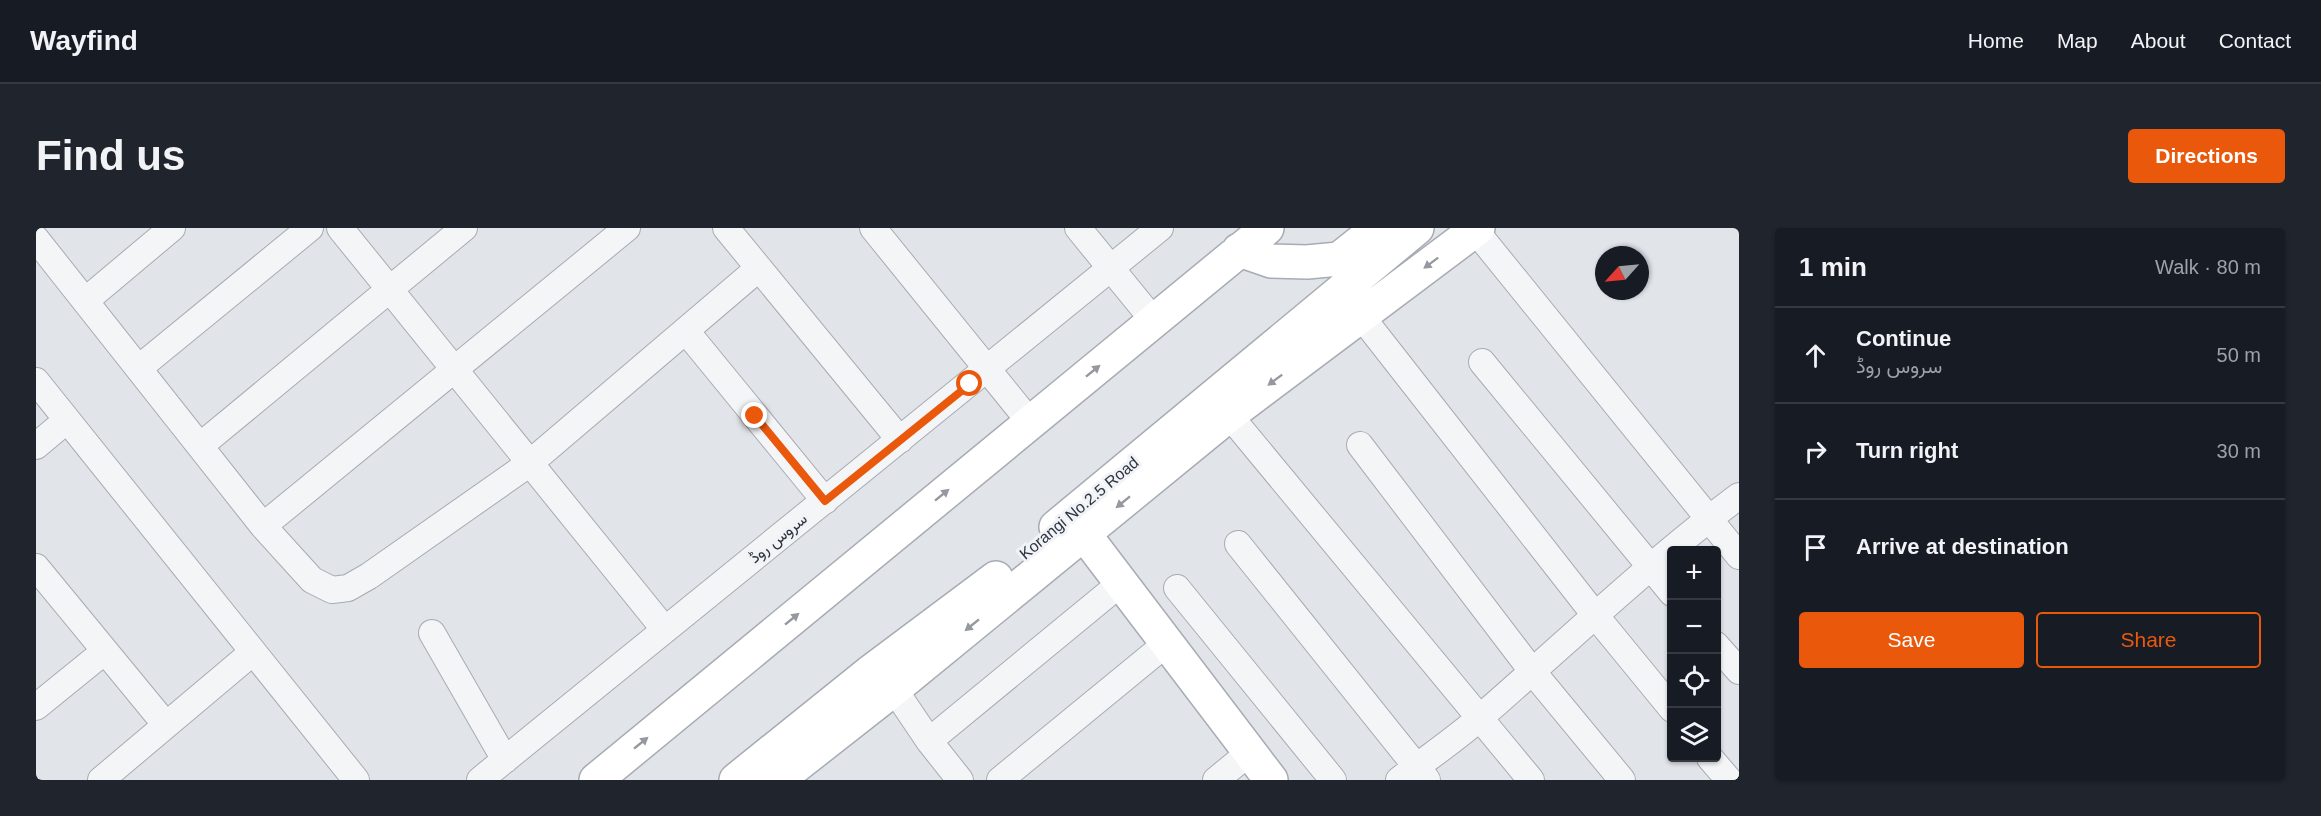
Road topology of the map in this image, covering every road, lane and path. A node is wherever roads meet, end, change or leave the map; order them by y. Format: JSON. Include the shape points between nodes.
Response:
{"nodes":[{"id":1,"x":172,"y":228,"type":"edge"},
{"id":2,"x":310,"y":228,"type":"edge"},
{"id":3,"x":340,"y":228,"type":"edge"},
{"id":4,"x":464,"y":228,"type":"edge"},
{"id":5,"x":627,"y":228,"type":"edge"},
{"id":6,"x":726,"y":228,"type":"edge"},
{"id":7,"x":873,"y":228,"type":"edge"},
{"id":8,"x":1078,"y":228,"type":"edge"},
{"id":9,"x":1160,"y":228,"type":"edge"},
{"id":10,"x":1267,"y":228,"type":"edge"},
{"id":11,"x":1378,"y":228,"type":"edge"},
{"id":12,"x":1417,"y":228,"type":"edge"},
{"id":13,"x":1476,"y":229,"type":"edge"},
{"id":14,"x":36,"y":239,"type":"edge"},
{"id":15,"x":1239,"y":250,"type":"junction"},
{"id":16,"x":759,"y":268,"type":"junction"},
{"id":17,"x":1111,"y":268,"type":"junction"},
{"id":18,"x":389,"y":289,"type":"junction"},
{"id":19,"x":85,"y":301,"type":"junction"},
{"id":20,"x":1361,"y":316,"type":"junction"},
{"id":21,"x":1154,"y":321,"type":"junction"},
{"id":22,"x":686,"y":331,"type":"junction"},
{"id":23,"x":1482,"y":362,"type":"dead end"},
{"id":24,"x":139,"y":368,"type":"junction"},
{"id":25,"x":454,"y":370,"type":"junction"},
{"id":26,"x":987,"y":370,"type":"junction"},
{"id":27,"x":36,"y":381,"type":"edge"},
{"id":28,"x":1229,"y":415,"type":"junction"},
{"id":29,"x":67,"y":420,"type":"junction"},
{"id":30,"x":1030,"y":422,"type":"junction"},
{"id":31,"x":900,"y":440,"type":"junction"},
{"id":32,"x":36,"y":446,"type":"edge"},
{"id":33,"x":200,"y":446,"type":"junction"},
{"id":34,"x":1360,"y":446,"type":"dead end"},
{"id":35,"x":530,"y":463,"type":"junction"},
{"id":36,"x":1739,"y":496,"type":"edge"},
{"id":37,"x":825,"y":501,"type":"junction"},
{"id":38,"x":1708,"y":519,"type":"junction"},
{"id":39,"x":263,"y":526,"type":"junction"},
{"id":40,"x":1084,"y":534,"type":"junction"},
{"id":41,"x":1238,"y":544,"type":"dead end"},
{"id":42,"x":1739,"y":556,"type":"edge"},
{"id":43,"x":1650,"y":568,"type":"junction"},
{"id":44,"x":39,"y":576,"type":"edge"},
{"id":45,"x":1120,"y":583,"type":"junction"},
{"id":46,"x":1176,"y":588,"type":"dead end"},
{"id":47,"x":1667,"y":588,"type":"edge"},
{"id":48,"x":1595,"y":615,"type":"junction"},
{"id":49,"x":665,"y":630,"type":"junction"},
{"id":50,"x":432,"y":633,"type":"dead end"},
{"id":51,"x":1167,"y":643,"type":"junction"},
{"id":52,"x":105,"y":651,"type":"junction"},
{"id":53,"x":1721,"y":651,"type":"edge"},
{"id":54,"x":253,"y":652,"type":"junction"},
{"id":55,"x":1532,"y":671,"type":"junction"},
{"id":56,"x":1739,"y":671,"type":"edge"},
{"id":57,"x":894,"y":689,"type":"junction"},
{"id":58,"x":36,"y":707,"type":"edge"},
{"id":59,"x":1669,"y":708,"type":"edge"},
{"id":60,"x":1480,"y":718,"type":"junction"},
{"id":61,"x":166,"y":725,"type":"junction"},
{"id":62,"x":929,"y":741,"type":"junction"},
{"id":63,"x":1249,"y":753,"type":"junction"},
{"id":64,"x":505,"y":760,"type":"junction"},
{"id":65,"x":1713,"y":762,"type":"edge"},
{"id":66,"x":1414,"y":775,"type":"edge"},
{"id":67,"x":101,"y":780,"type":"edge"},
{"id":68,"x":356,"y":780,"type":"edge"},
{"id":69,"x":480,"y":780,"type":"edge"},
{"id":70,"x":596,"y":780,"type":"edge"},
{"id":71,"x":736,"y":780,"type":"edge"},
{"id":72,"x":778,"y":780,"type":"edge"},
{"id":73,"x":960,"y":780,"type":"edge"},
{"id":74,"x":1000,"y":780,"type":"edge"},
{"id":75,"x":1216,"y":780,"type":"edge"},
{"id":76,"x":1271,"y":780,"type":"edge"},
{"id":77,"x":1333,"y":780,"type":"edge"},
{"id":78,"x":1531,"y":780,"type":"edge"},
{"id":79,"x":1622,"y":780,"type":"edge"},
{"id":80,"x":1729,"y":780,"type":"edge"}],
"edges":[{"from":1,"to":19,"type":"street"},
{"from":2,"to":24,"type":"street"},
{"from":3,"to":18,"type":"street"},
{"from":4,"to":18,"type":"street"},
{"from":5,"to":25,"type":"street"},
{"from":6,"to":16,"type":"street"},
{"from":7,"to":26,"type":"street"},
{"from":8,"to":17,"type":"street"},
{"from":9,"to":17,"type":"street","name":"سروس روڈ"},
{"from":10,"to":15,"type":"main road"},
{"from":11,"to":15,"type":"main road","via":[[1339,259],[1271,261]]},
{"from":12,"to":71,"type":"main road","name":"Korangi No.2.5 Road","via":[[992,581]]},
{"from":13,"to":20,"type":"main road","one_way":true},
{"from":13,"to":38,"type":"street"},
{"from":14,"to":19,"type":"street"},
{"from":15,"to":21,"type":"main road"},
{"from":16,"to":22,"type":"street"},
{"from":16,"to":31,"type":"street"},
{"from":17,"to":21,"type":"street"},
{"from":17,"to":26,"type":"street","name":"سروس روڈ"},
{"from":18,"to":25,"type":"street"},
{"from":18,"to":33,"type":"street"},
{"from":19,"to":24,"type":"street"},
{"from":20,"to":28,"type":"main road","one_way":true},
{"from":20,"to":48,"type":"street"},
{"from":30,"to":21,"type":"main road","one_way":true},
{"from":22,"to":35,"type":"street"},
{"from":22,"to":37,"type":"street"},
{"from":23,"to":43,"type":"street"},
{"from":24,"to":33,"type":"street"},
{"from":25,"to":35,"type":"street"},
{"from":25,"to":39,"type":"street"},
{"from":26,"to":30,"type":"street"},
{"from":26,"to":31,"type":"street","name":"سروس روڈ"},
{"from":27,"to":29,"type":"street"},
{"from":28,"to":40,"type":"main road","one_way":true},
{"from":28,"to":60,"type":"street"},
{"from":29,"to":32,"type":"street"},
{"from":29,"to":54,"type":"street"},
{"from":70,"to":30,"type":"main road","one_way":true},
{"from":31,"to":37,"type":"street","name":"سروس روڈ"},
{"from":33,"to":39,"type":"street"},
{"from":34,"to":55,"type":"street"},
{"from":35,"to":39,"type":"street","via":[[348,588],[332,590],[312,580]]},
{"from":35,"to":49,"type":"street"},
{"from":36,"to":38,"type":"street"},
{"from":37,"to":49,"type":"street","name":"سروس روڈ"},
{"from":38,"to":42,"type":"street"},
{"from":38,"to":43,"type":"street"},
{"from":40,"to":45,"type":"main road"},
{"from":40,"to":57,"type":"main road","one_way":true},
{"from":41,"to":66,"type":"street"},
{"from":43,"to":47,"type":"street"},
{"from":43,"to":48,"type":"street"},
{"from":44,"to":52,"type":"street"},
{"from":45,"to":51,"type":"main road"},
{"from":45,"to":62,"type":"street"},
{"from":46,"to":77,"type":"street"},
{"from":48,"to":55,"type":"street"},
{"from":48,"to":59,"type":"street"},
{"from":49,"to":64,"type":"street","name":"سروس روڈ"},
{"from":50,"to":64,"type":"street"},
{"from":51,"to":63,"type":"main road"},
{"from":51,"to":74,"type":"street"},
{"from":52,"to":58,"type":"street"},
{"from":52,"to":61,"type":"street"},
{"from":53,"to":56,"type":"street"},
{"from":54,"to":61,"type":"street"},
{"from":54,"to":68,"type":"street"},
{"from":55,"to":60,"type":"street"},
{"from":55,"to":79,"type":"street"},
{"from":57,"to":62,"type":"street"},
{"from":57,"to":72,"type":"main road"},
{"from":60,"to":66,"type":"street"},
{"from":60,"to":78,"type":"street"},
{"from":61,"to":67,"type":"street"},
{"from":62,"to":73,"type":"street"},
{"from":63,"to":75,"type":"street"},
{"from":63,"to":76,"type":"main road"},
{"from":64,"to":69,"type":"street","name":"سروس روڈ"},
{"from":65,"to":80,"type":"street"}]}
